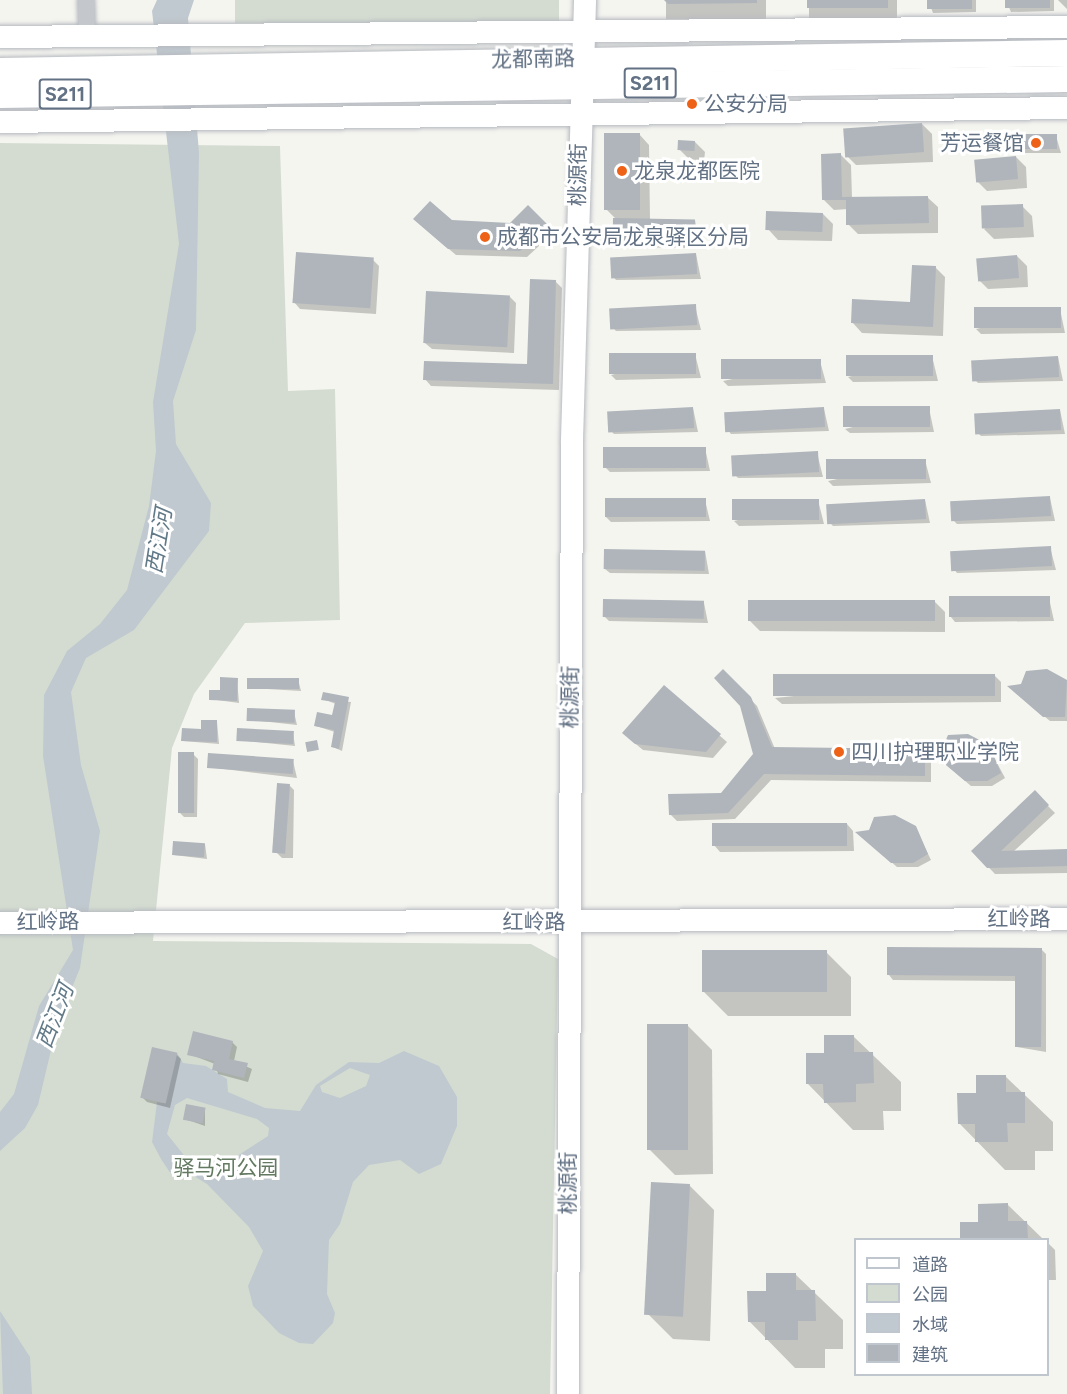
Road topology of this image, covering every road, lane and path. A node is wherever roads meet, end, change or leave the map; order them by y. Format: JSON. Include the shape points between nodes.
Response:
{"nodes":[{"id":1,"x":86,"y":0,"type":"edge"},
{"id":2,"x":585,"y":0,"type":"edge"},
{"id":3,"x":1067,"y":27,"type":"edge"},
{"id":4,"x":586,"y":31,"type":"junction"},
{"id":5,"x":87,"y":34,"type":"junction"},
{"id":6,"x":0,"y":37,"type":"edge"},
{"id":7,"x":1067,"y":53,"type":"edge"},
{"id":8,"x":586,"y":58,"type":"junction"},
{"id":9,"x":0,"y":71,"type":"edge"},
{"id":10,"x":233,"y":78,"type":"junction"},
{"id":11,"x":1067,"y":79,"type":"edge"},
{"id":12,"x":130,"y":81,"type":"junction"},
{"id":13,"x":580,"y":84,"type":"junction"},
{"id":14,"x":0,"y":95,"type":"edge"},
{"id":15,"x":1067,"y":108,"type":"edge"},
{"id":16,"x":580,"y":118,"type":"junction"},
{"id":17,"x":0,"y":122,"type":"edge"},
{"id":18,"x":1067,"y":919,"type":"edge"},
{"id":19,"x":0,"y":923,"type":"edge"},
{"id":20,"x":568,"y":923,"type":"junction"},
{"id":21,"x":568,"y":1394,"type":"edge"}],
"edges":[{"from":1,"to":5,"type":"street"},
{"from":2,"to":4,"type":"street","name":"桃源街"},
{"from":3,"to":4,"type":"street"},
{"from":4,"to":5,"type":"street"},
{"from":4,"to":8,"type":"street","name":"桃源街"},
{"from":5,"to":6,"type":"street"},
{"from":7,"to":8,"type":"main road","name":"龙都南路","number":"S211"},
{"from":8,"to":10,"type":"main road","name":"龙都南路","number":"S211"},
{"from":8,"to":13,"type":"street","name":"桃源街"},
{"from":9,"to":12,"type":"main road","name":"龙都南路","number":"S211"},
{"from":10,"to":12,"type":"main road","name":"龙都南路","number":"S211"},
{"from":10,"to":13,"type":"main road","name":"龙都南路","number":"S211"},
{"from":11,"to":13,"type":"main road","name":"龙都南路","number":"S211"},
{"from":12,"to":14,"type":"main road","name":"龙都南路","number":"S211"},
{"from":13,"to":16,"type":"street","name":"桃源街"},
{"from":15,"to":16,"type":"street"},
{"from":16,"to":17,"type":"street"},
{"from":16,"to":20,"type":"street","name":"桃源街"},
{"from":18,"to":20,"type":"street","name":"红岭路"},
{"from":19,"to":20,"type":"street","name":"红岭路"},
{"from":20,"to":21,"type":"street","name":"桃源街"}]}
